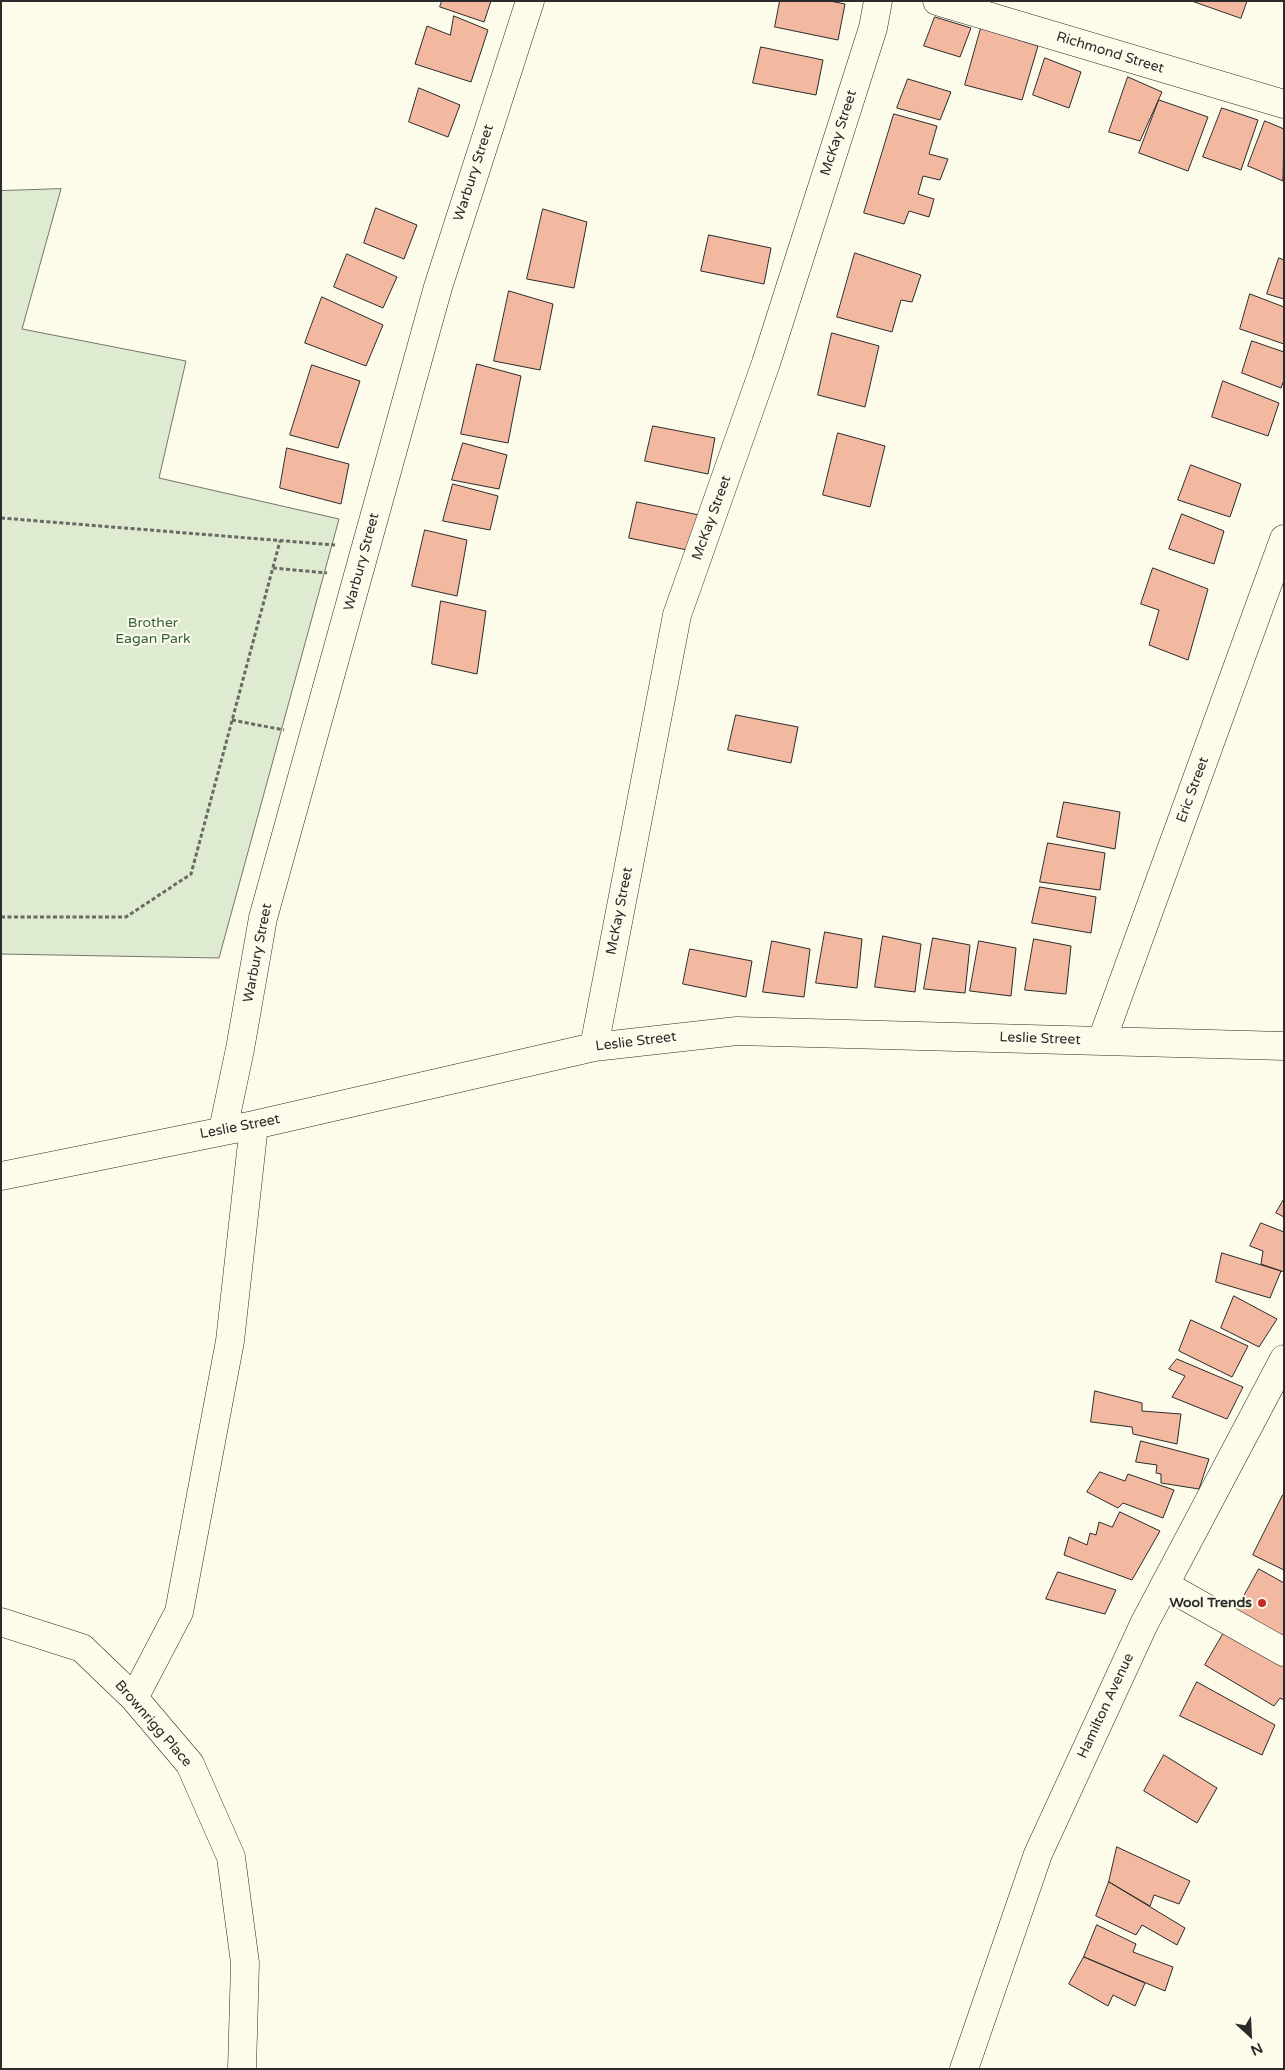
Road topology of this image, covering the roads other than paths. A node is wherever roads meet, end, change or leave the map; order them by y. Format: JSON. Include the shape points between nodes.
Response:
{"nodes":[{"id":1,"x":530,"y":1,"type":"edge"},
{"id":2,"x":878,"y":1,"type":"edge"},
{"id":3,"x":937,"y":1,"type":"edge"},
{"id":4,"x":1284,"y":104,"type":"edge"},
{"id":5,"x":1284,"y":539,"type":"edge"},
{"id":6,"x":1102,"y":1040,"type":"junction"},
{"id":7,"x":1284,"y":1046,"type":"edge"},
{"id":8,"x":594,"y":1047,"type":"junction"},
{"id":9,"x":254,"y":1125,"type":"junction"},
{"id":10,"x":222,"y":1130,"type":"junction"},
{"id":11,"x":1,"y":1176,"type":"edge"},
{"id":12,"x":1284,"y":1359,"type":"edge"},
{"id":13,"x":1165,"y":1585,"type":"junction"},
{"id":14,"x":1,"y":1622,"type":"edge"},
{"id":15,"x":1284,"y":1652,"type":"edge"},
{"id":16,"x":134,"y":1698,"type":"junction"},
{"id":17,"x":242,"y":2069,"type":"edge"},
{"id":18,"x":964,"y":2069,"type":"edge"}],
"edges":[{"from":1,"to":10,"type":"street","name":"Warbury Street","via":[[438,287],[263,918]]},
{"from":2,"to":8,"type":"street","name":"McKay Street","via":[[874,28],[766,363],[677,615]]},
{"from":3,"to":4,"type":"street","name":"Richmond Street"},
{"from":5,"to":6,"type":"street","name":"Eric Street"},
{"from":6,"to":7,"type":"street","name":"Leslie Street"},
{"from":6,"to":8,"type":"street","name":"Leslie Street","via":[[737,1031]]},
{"from":8,"to":9,"type":"street","name":"Leslie Street"},
{"from":9,"to":10,"type":"street","name":"Leslie Street"},
{"from":9,"to":16,"type":"street","via":[[230,1341],[179,1612]]},
{"from":10,"to":11,"type":"street","name":"Leslie Street"},
{"from":12,"to":13,"type":"street","name":"Hamilton Avenue"},
{"from":13,"to":15,"type":"street"},
{"from":13,"to":18,"type":"street","name":"Hamilton Avenue","via":[[1038,1854]]},
{"from":14,"to":16,"type":"street","name":"Brownrigg Place","via":[[82,1648]]},
{"from":16,"to":17,"type":"street","name":"Brownrigg Place","via":[[190,1764],[231,1857],[245,1963]]}]}
